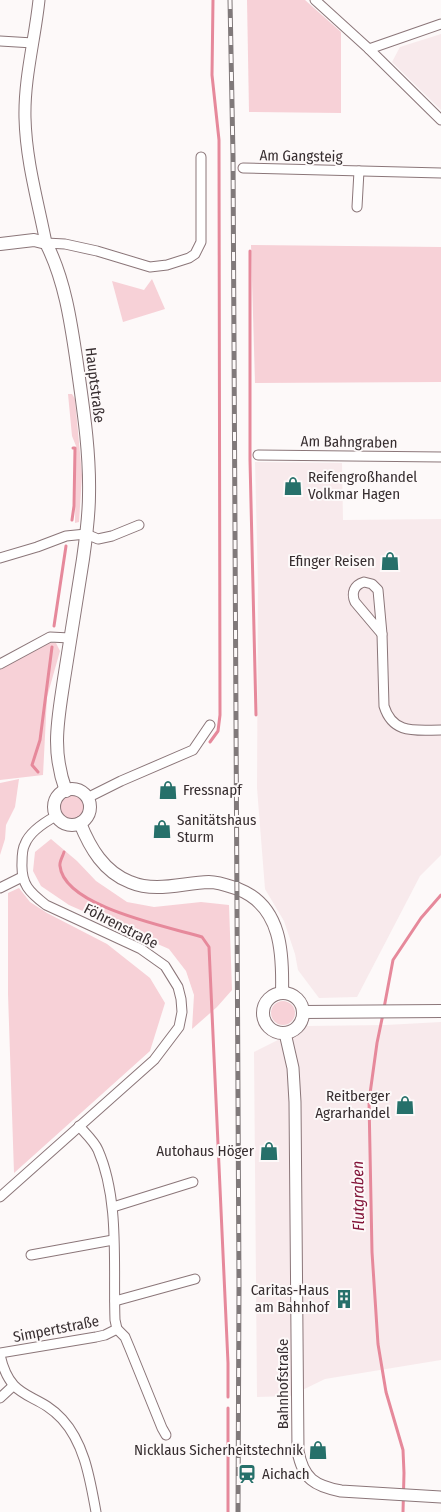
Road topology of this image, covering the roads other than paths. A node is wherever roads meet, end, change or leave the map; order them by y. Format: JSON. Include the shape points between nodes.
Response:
{"nodes":[{"id":1,"x":39,"y":0,"type":"edge"},
{"id":2,"x":315,"y":0,"type":"edge"},
{"id":3,"x":441,"y":24,"type":"edge"},
{"id":4,"x":0,"y":41,"type":"edge"},
{"id":5,"x":33,"y":43,"type":"junction"},
{"id":6,"x":369,"y":49,"type":"junction"},
{"id":7,"x":441,"y":120,"type":"edge"},
{"id":8,"x":201,"y":157,"type":"dead end"},
{"id":9,"x":244,"y":168,"type":"dead end"},
{"id":10,"x":359,"y":171,"type":"junction"},
{"id":11,"x":441,"y":173,"type":"edge"},
{"id":12,"x":357,"y":207,"type":"dead end"},
{"id":13,"x":46,"y":243,"type":"junction"},
{"id":14,"x":0,"y":244,"type":"edge"},
{"id":15,"x":258,"y":455,"type":"dead end"},
{"id":16,"x":441,"y":457,"type":"edge"},
{"id":17,"x":140,"y":525,"type":"dead end"},
{"id":18,"x":86,"y":534,"type":"junction"},
{"id":19,"x":0,"y":558,"type":"edge"},
{"id":20,"x":382,"y":634,"type":"junction"},
{"id":21,"x":70,"y":638,"type":"junction"},
{"id":22,"x":0,"y":664,"type":"edge"},
{"id":23,"x":210,"y":725,"type":"dead end"},
{"id":24,"x":441,"y":730,"type":"edge"},
{"id":25,"x":66,"y":791,"type":"junction"},
{"id":26,"x":87,"y":798,"type":"junction"},
{"id":27,"x":56,"y":816,"type":"junction"},
{"id":28,"x":80,"y":823,"type":"junction"},
{"id":29,"x":22,"y":877,"type":"junction"},
{"id":30,"x":0,"y":888,"type":"edge"},
{"id":31,"x":282,"y":993,"type":"junction"},
{"id":32,"x":441,"y":1011,"type":"edge"},
{"id":33,"x":303,"y":1012,"type":"junction"},
{"id":34,"x":285,"y":1033,"type":"junction"},
{"id":35,"x":79,"y":1126,"type":"junction"},
{"id":36,"x":193,"y":1182,"type":"dead end"},
{"id":37,"x":0,"y":1197,"type":"edge"},
{"id":38,"x":113,"y":1207,"type":"junction"},
{"id":39,"x":113,"y":1240,"type":"junction"},
{"id":40,"x":31,"y":1255,"type":"dead end"},
{"id":41,"x":195,"y":1279,"type":"dead end"},
{"id":42,"x":115,"y":1301,"type":"junction"},
{"id":43,"x":117,"y":1329,"type":"junction"},
{"id":44,"x":0,"y":1354,"type":"edge"},
{"id":45,"x":12,"y":1386,"type":"junction"},
{"id":46,"x":0,"y":1398,"type":"edge"},
{"id":47,"x":166,"y":1435,"type":"dead end"},
{"id":48,"x":441,"y":1497,"type":"edge"},
{"id":49,"x":96,"y":1512,"type":"edge"}],
"edges":[{"from":1,"to":5,"type":"street","name":"Hauptstraße"},
{"from":2,"to":6,"type":"street"},
{"from":3,"to":6,"type":"street"},
{"from":4,"to":5,"type":"street"},
{"from":5,"to":13,"type":"street","name":"Hauptstraße","via":[[25,119]]},
{"from":6,"to":7,"type":"street"},
{"from":8,"to":13,"type":"street","via":[[201,242],[196,254],[189,258],[150,267],[97,251]]},
{"from":9,"to":10,"type":"street","name":"Am Gangsteig"},
{"from":10,"to":11,"type":"street","name":"Am Gangsteig"},
{"from":10,"to":12,"type":"street","name":"Am Gangsteig"},
{"from":13,"to":14,"type":"main road","via":[[34,240]]},
{"from":13,"to":18,"type":"main road","name":"Hauptstraße","via":[[56,264],[69,314],[80,384],[88,463]]},
{"from":15,"to":16,"type":"street","name":"Am Bahngraben"},
{"from":17,"to":18,"type":"street","via":[[98,539]]},
{"from":18,"to":19,"type":"street","via":[[66,536]]},
{"from":18,"to":21,"type":"main road","name":"Hauptstraße"},
{"from":20,"to":20,"type":"street","via":[[378,590],[368,582],[360,584],[354,590],[354,602]]},
{"from":20,"to":24,"type":"street","via":[[387,715],[393,723],[408,730]]},
{"from":21,"to":22,"type":"street","via":[[50,637]]},
{"from":21,"to":25,"type":"main road","name":"Hauptstraße","via":[[56,736],[58,767]]},
{"from":23,"to":26,"type":"street","via":[[193,750]]},
{"from":25,"to":26,"type":"main road","via":[[78,790]]},
{"from":25,"to":27,"type":"main road","via":[[54,803]]},
{"from":26,"to":28,"type":"main road","via":[[90,810]]},
{"from":27,"to":28,"type":"main road","via":[[68,825]]},
{"from":27,"to":29,"type":"street","via":[[42,824],[25,844]]},
{"from":28,"to":31,"type":"main road","via":[[100,861],[130,883],[154,888],[211,882],[225,884],[257,901],[277,929]]},
{"from":29,"to":30,"type":"street"},
{"from":29,"to":35,"type":"street","name":"Föhrenstraße","via":[[34,896],[46,904],[141,950],[165,966],[178,987],[181,999],[179,1027],[154,1060]]},
{"from":31,"to":33,"type":"main road","via":[[297,999]]},
{"from":31,"to":34,"type":"main road","via":[[268,1000],[263,1013],[267,1026],[278,1033]]},
{"from":32,"to":33,"type":"main road"},
{"from":33,"to":34,"type":"main road","via":[[297,1028]]},
{"from":34,"to":48,"type":"street","name":"Bahnhofstraße","via":[[295,1102],[300,1464],[311,1480],[325,1488]]},
{"from":35,"to":37,"type":"street","name":"Föhrenstraße"},
{"from":35,"to":38,"type":"street","name":"Simpertstraße","via":[[97,1148]]},
{"from":36,"to":38,"type":"street"},
{"from":38,"to":39,"type":"street","name":"Simpertstraße"},
{"from":39,"to":40,"type":"street"},
{"from":39,"to":42,"type":"street","name":"Simpertstraße"},
{"from":41,"to":42,"type":"street","name":"Simpertstraße"},
{"from":42,"to":43,"type":"street","name":"Simpertstraße"},
{"from":43,"to":44,"type":"street","name":"Simpertstraße","via":[[96,1337]]},
{"from":43,"to":47,"type":"street","name":"Simpertstraße","via":[[125,1337]]},
{"from":44,"to":45,"type":"street"},
{"from":45,"to":46,"type":"street"},
{"from":45,"to":49,"type":"street","via":[[50,1408],[72,1432],[82,1450]]}]}
